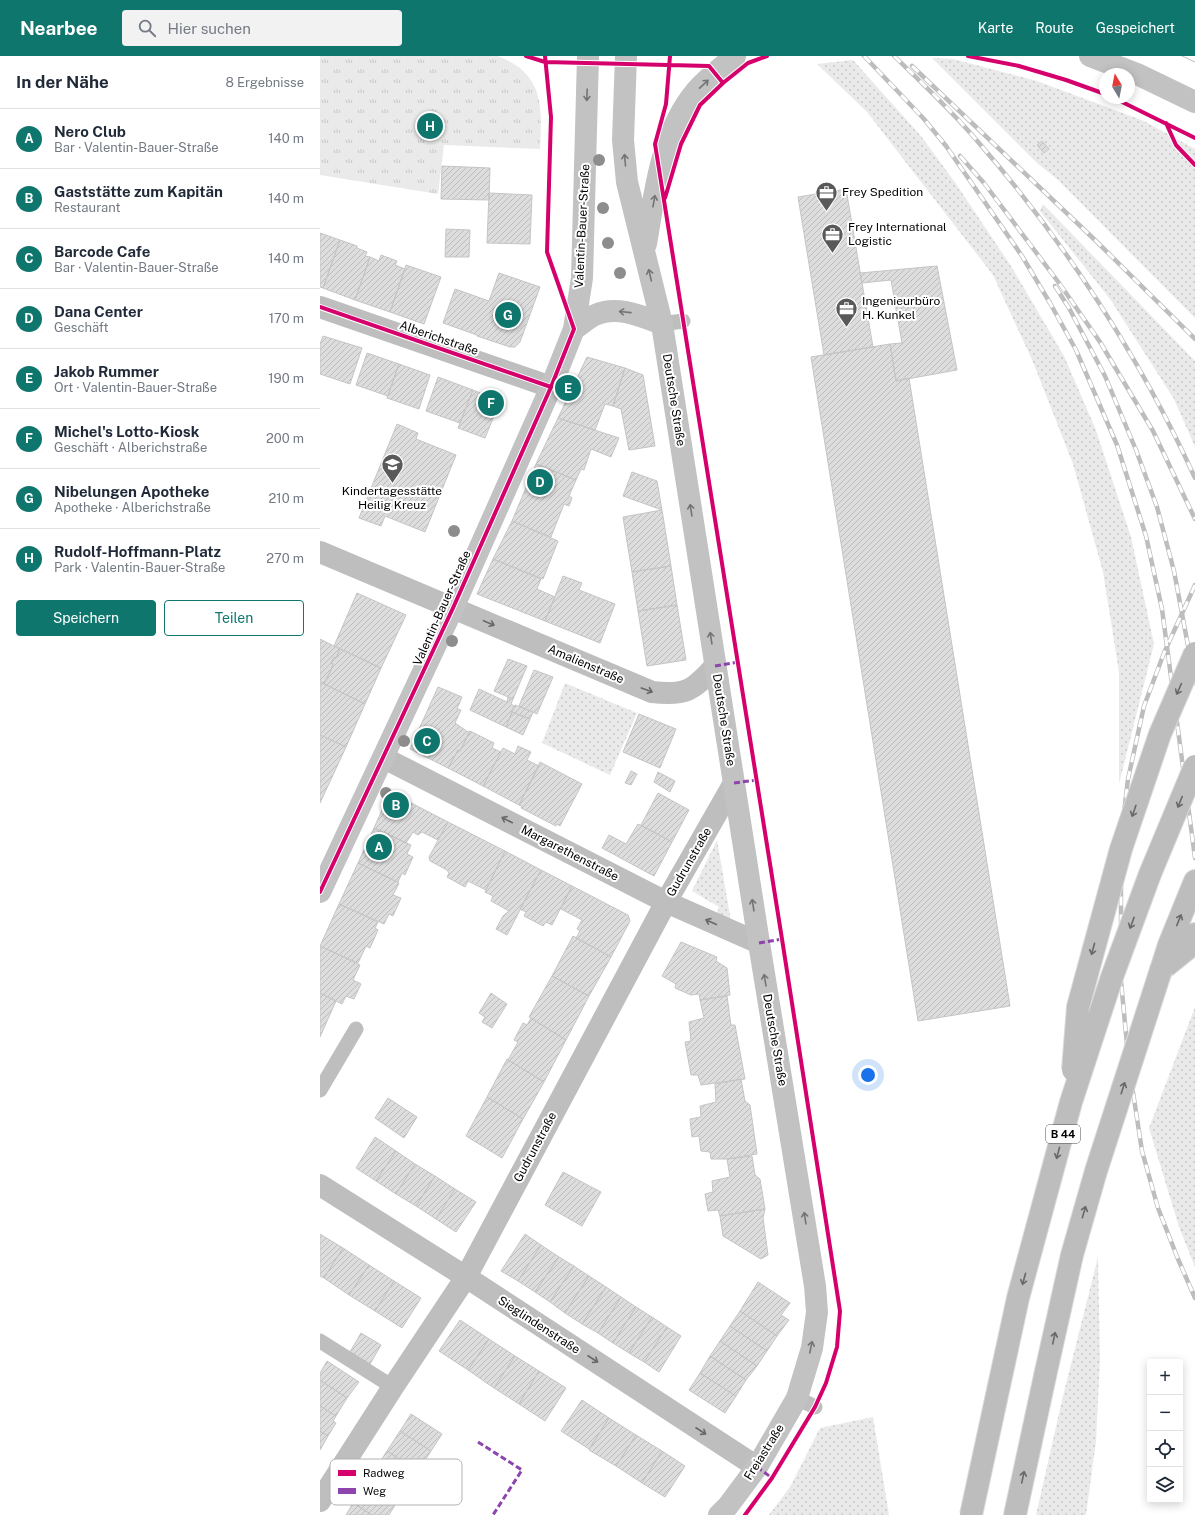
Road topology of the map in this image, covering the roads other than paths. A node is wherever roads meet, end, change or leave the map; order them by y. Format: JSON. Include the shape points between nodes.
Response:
{"nodes":[{"id":1,"x":588,"y":56,"type":"edge"},
{"id":2,"x":626,"y":56,"type":"edge"},
{"id":3,"x":735,"y":56,"type":"edge"},
{"id":4,"x":1090,"y":56,"type":"edge"},
{"id":5,"x":1195,"y":102,"type":"edge"},
{"id":6,"x":645,"y":253,"type":"junction"},
{"id":7,"x":320,"y":307,"type":"edge"},
{"id":8,"x":683,"y":321,"type":"dead end"},
{"id":9,"x":662,"y":324,"type":"junction"},
{"id":10,"x":574,"y":329,"type":"junction"},
{"id":11,"x":551,"y":387,"type":"junction"},
{"id":12,"x":320,"y":552,"type":"edge"},
{"id":13,"x":453,"y":608,"type":"junction"},
{"id":14,"x":1195,"y":653,"type":"edge"},
{"id":15,"x":715,"y":666,"type":"junction"},
{"id":16,"x":384,"y":758,"type":"junction"},
{"id":17,"x":1195,"y":766,"type":"edge"},
{"id":18,"x":734,"y":783,"type":"junction"},
{"id":19,"x":1195,"y":881,"type":"edge"},
{"id":20,"x":320,"y":892,"type":"edge"},
{"id":21,"x":666,"y":902,"type":"junction"},
{"id":22,"x":1195,"y":934,"type":"edge"},
{"id":23,"x":759,"y":943,"type":"junction"},
{"id":24,"x":1161,"y":970,"type":"junction"},
{"id":25,"x":356,"y":1029,"type":"dead end"},
{"id":26,"x":320,"y":1090,"type":"edge"},
{"id":27,"x":1071,"y":1102,"type":"junction"},
{"id":28,"x":320,"y":1185,"type":"edge"},
{"id":29,"x":466,"y":1277,"type":"junction"},
{"id":30,"x":320,"y":1341,"type":"edge"},
{"id":31,"x":393,"y":1387,"type":"junction"},
{"id":32,"x":805,"y":1397,"type":"joint"},
{"id":33,"x":347,"y":1459,"type":"edge"},
{"id":34,"x":757,"y":1467,"type":"junction"},
{"id":35,"x":330,"y":1485,"type":"edge"},
{"id":36,"x":320,"y":1501,"type":"edge"},
{"id":37,"x":719,"y":1515,"type":"edge"},
{"id":38,"x":971,"y":1515,"type":"edge"},
{"id":39,"x":1015,"y":1515,"type":"edge"}],
"edges":[{"from":1,"to":10,"type":"main road","name":"Valentin-Bauer-Straße","one_way":true,"via":[[582,278]]},
{"from":6,"to":2,"type":"main road","name":"Deutsche Straße","one_way":true,"via":[[626,175],[623,140]]},
{"from":6,"to":3,"type":"main road","one_way":true,"via":[[659,170],[672,132],[697,90]]},
{"from":4,"to":5,"type":"main road","via":[[1137,74]]},
{"from":9,"to":6,"type":"main road","name":"Deutsche Straße","one_way":true},
{"from":7,"to":11,"type":"street","name":"Alberichstraße"},
{"from":8,"to":9,"type":"lane"},
{"from":9,"to":10,"type":"main road","one_way":true,"via":[[628,312],[611,312],[595,315]]},
{"from":15,"to":9,"type":"main road","name":"Deutsche Straße","one_way":true},
{"from":10,"to":11,"type":"main road","name":"Valentin-Bauer-Straße"},
{"from":11,"to":13,"type":"main road","name":"Valentin-Bauer-Straße"},
{"from":12,"to":13,"type":"street","name":"Amalienstraße"},
{"from":13,"to":15,"type":"street","name":"Amalienstraße","one_way":true,"via":[[652,692],[670,694],[689,690],[702,681]]},
{"from":13,"to":16,"type":"main road","name":"Valentin-Bauer-Straße"},
{"from":14,"to":27,"type":"highway","one_way":true,"bridge":true,"via":[[1160,734],[1121,849],[1093,949],[1078,1007]]},
{"from":15,"to":18,"type":"main road","name":"Deutsche Straße"},
{"from":16,"to":20,"type":"main road","name":"Valentin-Bauer-Straße"},
{"from":21,"to":16,"type":"street","name":"Margarethenstraße","one_way":true},
{"from":17,"to":27,"type":"highway","number":"B 44","one_way":true,"bridge":true,"via":[[1150,874],[1112,977]]},
{"from":18,"to":21,"type":"street","name":"Gudrunstraße"},
{"from":23,"to":18,"type":"main road","name":"Deutsche Straße","one_way":true},
{"from":24,"to":19,"type":"highway","one_way":true},
{"from":23,"to":21,"type":"street","name":"Margarethenstraße","one_way":true},
{"from":21,"to":29,"type":"street","name":"Gudrunstraße"},
{"from":22,"to":24,"type":"highway","via":[[1187,950]]},
{"from":32,"to":23,"type":"main road","name":"Deutsche Straße","one_way":true,"via":[[817,1312],[816,1286]]},
{"from":39,"to":24,"type":"highway","one_way":true,"bridge":true,"via":[[1072,1255],[1096,1171]]},
{"from":25,"to":26,"type":"lane"},
{"from":27,"to":38,"type":"highway","number":"B 44","one_way":true,"bridge":true,"via":[[1018,1298]]},
{"from":28,"to":29,"type":"street","name":"Sieglindenstraße"},
{"from":29,"to":31,"type":"street","name":"Gudrunstraße"},
{"from":29,"to":34,"type":"street","name":"Sieglindenstraße","one_way":true},
{"from":30,"to":31,"type":"lane"},
{"from":31,"to":33,"type":"street","name":"Gudrunstraße"},
{"from":32,"to":34,"type":"main road","name":"Freiastraße"},
{"from":34,"to":37,"type":"main road","name":"Freiastraße"},
{"from":35,"to":36,"type":"street","name":"Gudrunstraße"}]}
